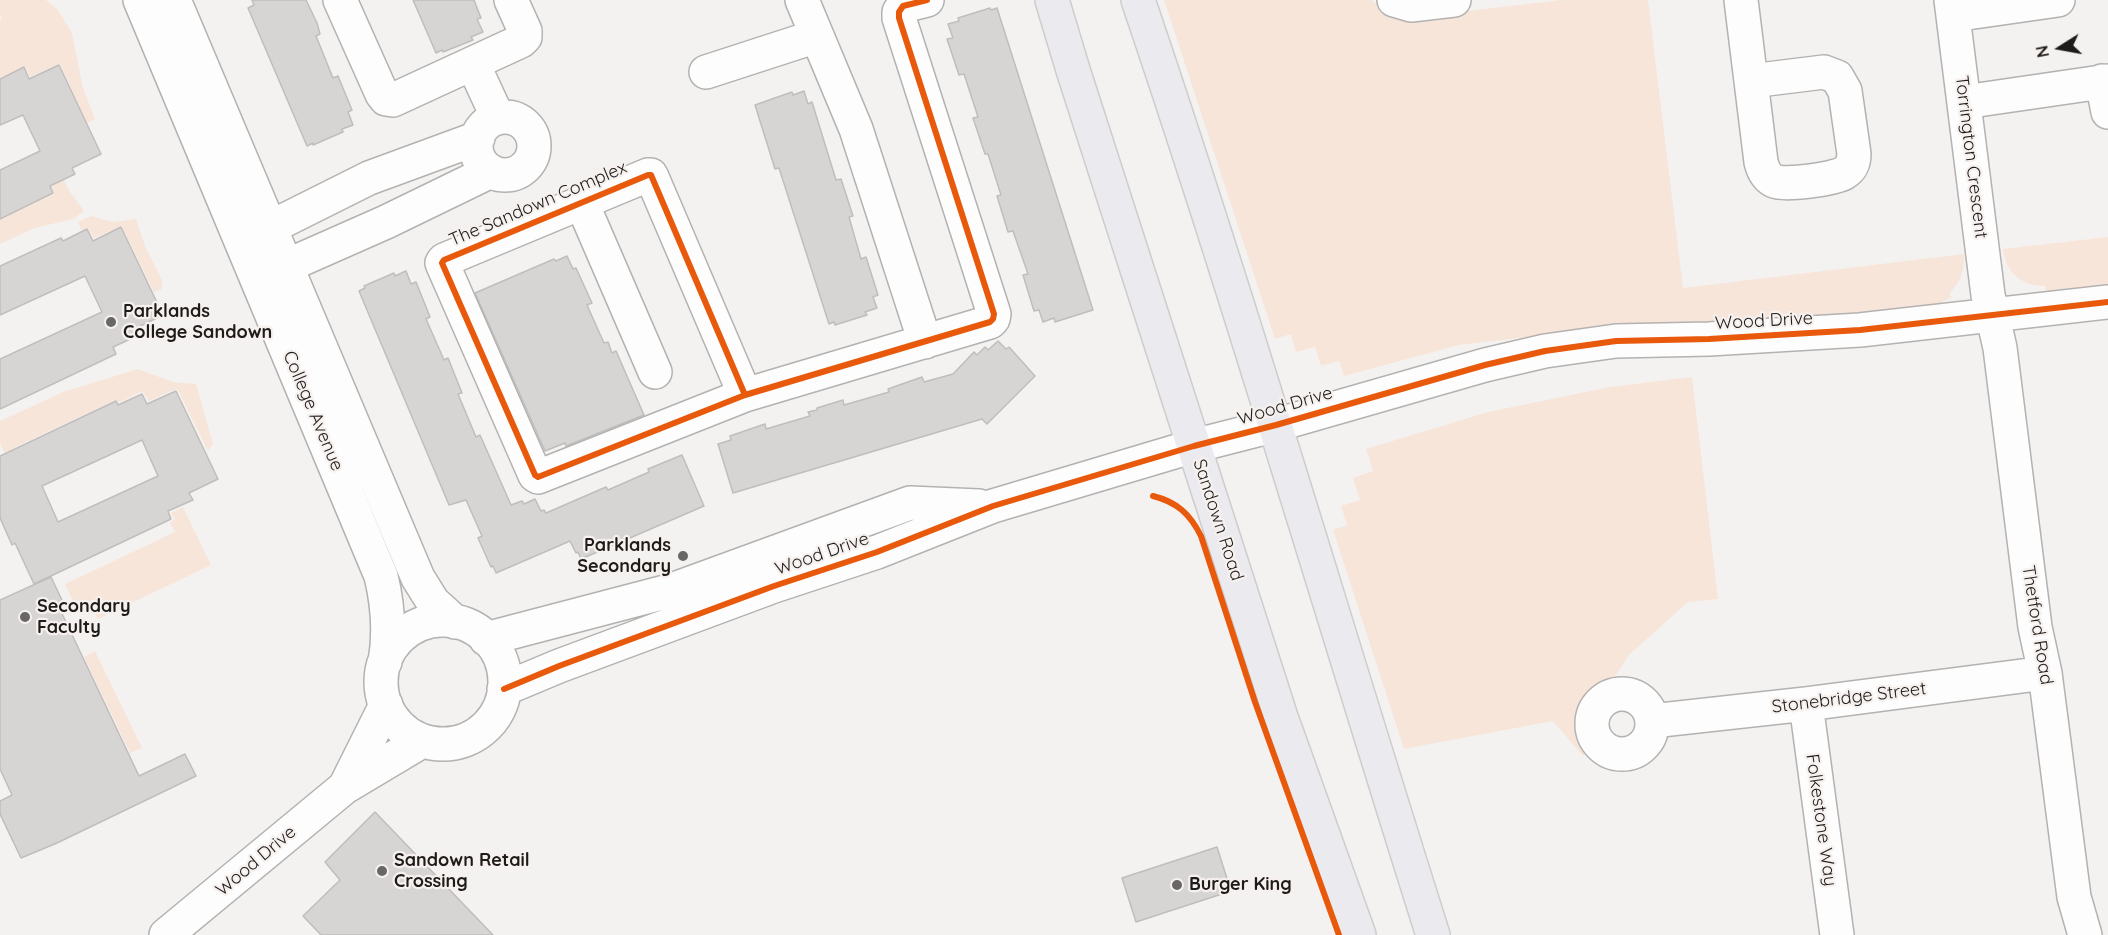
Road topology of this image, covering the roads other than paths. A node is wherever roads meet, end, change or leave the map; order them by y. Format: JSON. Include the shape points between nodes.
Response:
{"nodes":[{"id":1,"x":140,"y":0,"type":"edge"},
{"id":2,"x":174,"y":0,"type":"edge"},
{"id":3,"x":340,"y":0,"type":"edge"},
{"id":4,"x":512,"y":0,"type":"edge"},
{"id":5,"x":802,"y":0,"type":"edge"},
{"id":6,"x":927,"y":0,"type":"edge"},
{"id":7,"x":1052,"y":0,"type":"edge"},
{"id":8,"x":1138,"y":0,"type":"edge"},
{"id":9,"x":1394,"y":0,"type":"edge"},
{"id":10,"x":1454,"y":0,"type":"edge"},
{"id":11,"x":1741,"y":0,"type":"edge"},
{"id":12,"x":2058,"y":0,"type":"edge"},
{"id":13,"x":1952,"y":8,"type":"edge"},
{"id":14,"x":817,"y":36,"type":"junction"},
{"id":15,"x":473,"y":64,"type":"junction"},
{"id":16,"x":706,"y":72,"type":"dead end"},
{"id":17,"x":1751,"y":81,"type":"dead end"},
{"id":18,"x":2106,"y":92,"type":"edge"},
{"id":19,"x":1964,"y":102,"type":"junction"},
{"id":20,"x":488,"y":128,"type":"junction"},
{"id":21,"x":504,"y":172,"type":"junction"},
{"id":22,"x":581,"y":201,"type":"junction"},
{"id":23,"x":534,"y":222,"type":"junction"},
{"id":24,"x":256,"y":235,"type":"junction"},
{"id":25,"x":272,"y":273,"type":"junction"},
{"id":26,"x":2108,"y":302,"type":"edge"},
{"id":27,"x":1992,"y":314,"type":"junction"},
{"id":28,"x":925,"y":342,"type":"junction"},
{"id":29,"x":654,"y":372,"type":"dead end"},
{"id":30,"x":745,"y":395,"type":"junction"},
{"id":31,"x":1276,"y":425,"type":"junction"},
{"id":32,"x":1194,"y":446,"type":"junction"},
{"id":33,"x":993,"y":506,"type":"junction"},
{"id":34,"x":455,"y":622,"type":"junction"},
{"id":35,"x":486,"y":639,"type":"junction"},
{"id":36,"x":385,"y":662,"type":"junction"},
{"id":37,"x":2045,"y":673,"type":"junction"},
{"id":38,"x":504,"y":689,"type":"junction"},
{"id":39,"x":1806,"y":704,"type":"junction"},
{"id":40,"x":386,"y":705,"type":"junction"},
{"id":41,"x":1652,"y":720,"type":"dead end"},
{"id":42,"x":422,"y":741,"type":"junction"},
{"id":43,"x":345,"y":787,"type":"junction"},
{"id":44,"x":166,"y":935,"type":"edge"},
{"id":45,"x":1359,"y":935,"type":"edge"},
{"id":46,"x":1433,"y":935,"type":"edge"},
{"id":47,"x":1837,"y":935,"type":"edge"},
{"id":48,"x":2085,"y":935,"type":"edge"}],
"edges":[{"from":1,"to":24,"type":"street","name":"College Avenue"},
{"from":2,"to":24,"type":"street","name":"College Avenue"},
{"from":3,"to":15,"type":"street","via":[[386,99],[393,100]]},
{"from":4,"to":15,"type":"street","via":[[525,37]]},
{"from":5,"to":14,"type":"street"},
{"from":6,"to":28,"type":"street","name":"The Sandown Complex","via":[[903,6],[899,18],[994,314],[990,322]]},
{"from":7,"to":32,"type":"main road","name":"Sandown Road"},
{"from":8,"to":31,"type":"main road"},
{"from":9,"to":10,"type":"street","via":[[1411,5]]},
{"from":11,"to":17,"type":"street"},
{"from":12,"to":13,"type":"street"},
{"from":13,"to":19,"type":"street","name":"Torrington Crescent"},
{"from":14,"to":16,"type":"street"},
{"from":14,"to":28,"type":"street","via":[[856,129]]},
{"from":15,"to":20,"type":"street","name":"The Sandown Complex"},
{"from":18,"to":19,"type":"street"},
{"from":19,"to":27,"type":"street","name":"Torrington Crescent"},
{"from":20,"to":21,"type":"street","name":"The Sandown Complex","via":[[479,157],[483,165]]},
{"from":20,"to":21,"type":"street","name":"The Sandown Complex","via":[[508,118],[518,120],[531,133],[531,160],[525,167]]},
{"from":20,"to":24,"type":"street","via":[[369,178]]},
{"from":21,"to":23,"type":"street","name":"The Sandown Complex"},
{"from":21,"to":25,"type":"street"},
{"from":22,"to":23,"type":"street","name":"The Sandown Complex"},
{"from":22,"to":29,"type":"street","name":"The Sandown Complex"},
{"from":22,"to":30,"type":"street","name":"The Sandown Complex","via":[[651,175]]},
{"from":23,"to":30,"type":"street","name":"The Sandown Complex","via":[[442,263],[535,475],[541,477]]},
{"from":24,"to":25,"type":"street","name":"College Avenue"},
{"from":25,"to":34,"type":"street","name":"College Avenue","via":[[418,578],[433,602]]},
{"from":25,"to":36,"type":"street","name":"College Avenue","via":[[381,576],[388,615]]},
{"from":26,"to":27,"type":"street","name":"Wood Drive"},
{"from":27,"to":31,"type":"street","name":"Wood Drive","via":[[1860,330],[1616,341],[1545,351]]},
{"from":27,"to":37,"type":"street","name":"Thetford Road","via":[[2000,348],[2035,627]]},
{"from":28,"to":30,"type":"street","name":"The Sandown Complex"},
{"from":31,"to":32,"type":"street","name":"Wood Drive"},
{"from":31,"to":46,"type":"main road"},
{"from":32,"to":33,"type":"street","name":"Wood Drive"},
{"from":32,"to":45,"type":"main road","name":"Sandown Road","via":[[1281,717]]},
{"from":33,"to":35,"type":"street","name":"Wood Drive","via":[[910,503],[669,591]]},
{"from":33,"to":38,"type":"street","name":"Wood Drive"},
{"from":34,"to":35,"type":"street"},
{"from":34,"to":36,"type":"street","via":[[433,622],[412,629],[396,643]]},
{"from":35,"to":38,"type":"street","via":[[501,662]]},
{"from":36,"to":40,"type":"street","via":[[381,683]]},
{"from":37,"to":39,"type":"street","name":"Stonebridge Street"},
{"from":37,"to":48,"type":"street","name":"Thetford Road","via":[[2074,897]]},
{"from":38,"to":42,"type":"street","via":[[496,714],[477,734],[452,744]]},
{"from":39,"to":41,"type":"street","name":"Stonebridge Street"},
{"from":39,"to":47,"type":"street","name":"Folkestone Way"},
{"from":40,"to":42,"type":"street","via":[[398,725]]},
{"from":40,"to":43,"type":"street","name":"Wood Drive"},
{"from":42,"to":43,"type":"street","name":"Wood Drive"},
{"from":43,"to":44,"type":"street","name":"Wood Drive"}]}
